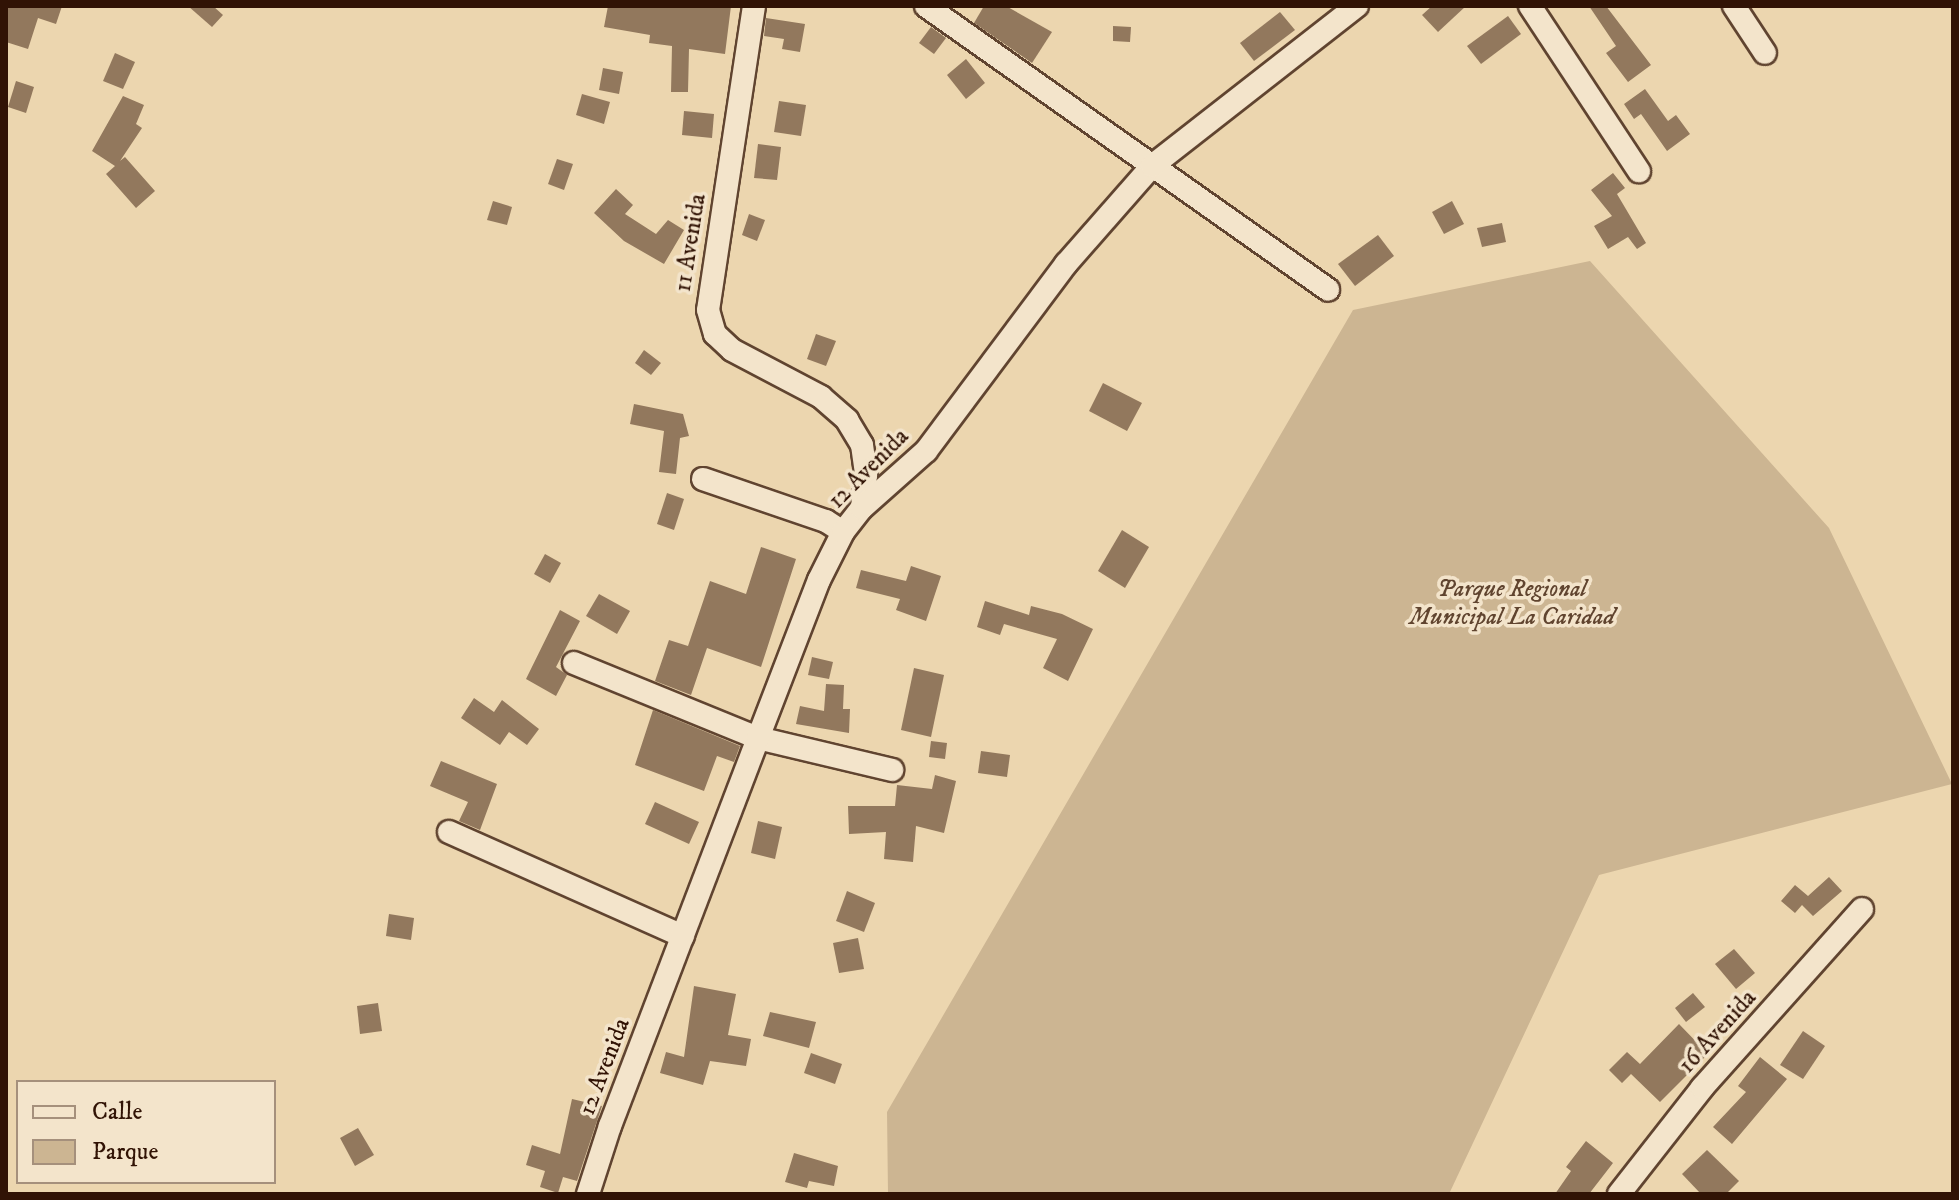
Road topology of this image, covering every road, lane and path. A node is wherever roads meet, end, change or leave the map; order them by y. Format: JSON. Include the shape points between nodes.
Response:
{"nodes":[{"id":1,"x":754,"y":6,"type":"edge"},
{"id":2,"x":926,"y":6,"type":"edge"},
{"id":3,"x":1357,"y":6,"type":"edge"},
{"id":4,"x":1530,"y":6,"type":"edge"},
{"id":5,"x":1734,"y":6,"type":"edge"},
{"id":6,"x":1765,"y":53,"type":"dead end"},
{"id":7,"x":1152,"y":166,"type":"junction"},
{"id":8,"x":1639,"y":171,"type":"dead end"},
{"id":9,"x":1328,"y":290,"type":"dead end"},
{"id":10,"x":703,"y":479,"type":"dead end"},
{"id":11,"x":862,"y":508,"type":"junction"},
{"id":12,"x":843,"y":532,"type":"junction"},
{"id":13,"x":574,"y":663,"type":"dead end"},
{"id":14,"x":758,"y":738,"type":"junction"},
{"id":15,"x":892,"y":770,"type":"dead end"},
{"id":16,"x":449,"y":832,"type":"dead end"},
{"id":17,"x":1862,"y":909,"type":"dead end"},
{"id":18,"x":683,"y":936,"type":"junction"},
{"id":19,"x":588,"y":1194,"type":"edge"},
{"id":20,"x":1619,"y":1194,"type":"edge"}],
"edges":[{"from":1,"to":11,"type":"street","name":"11 Avenida","via":[[708,310],[715,334],[732,350],[821,397],[847,420],[862,445]]},
{"from":2,"to":7,"type":"street"},
{"from":3,"to":7,"type":"street","name":"12 Avenida"},
{"from":4,"to":8,"type":"street"},
{"from":5,"to":6,"type":"street"},
{"from":7,"to":9,"type":"street"},
{"from":7,"to":11,"type":"street","name":"12 Avenida","via":[[1066,264],[926,451]]},
{"from":10,"to":12,"type":"street","via":[[826,521]]},
{"from":11,"to":12,"type":"street","name":"12 Avenida"},
{"from":12,"to":14,"type":"street","name":"12 Avenida"},
{"from":13,"to":14,"type":"street"},
{"from":14,"to":15,"type":"street"},
{"from":14,"to":18,"type":"street","name":"12 Avenida"},
{"from":16,"to":18,"type":"street"},
{"from":17,"to":20,"type":"street","name":"16 Avenida","via":[[1702,1088]]},
{"from":18,"to":19,"type":"street","name":"12 Avenida"}]}
